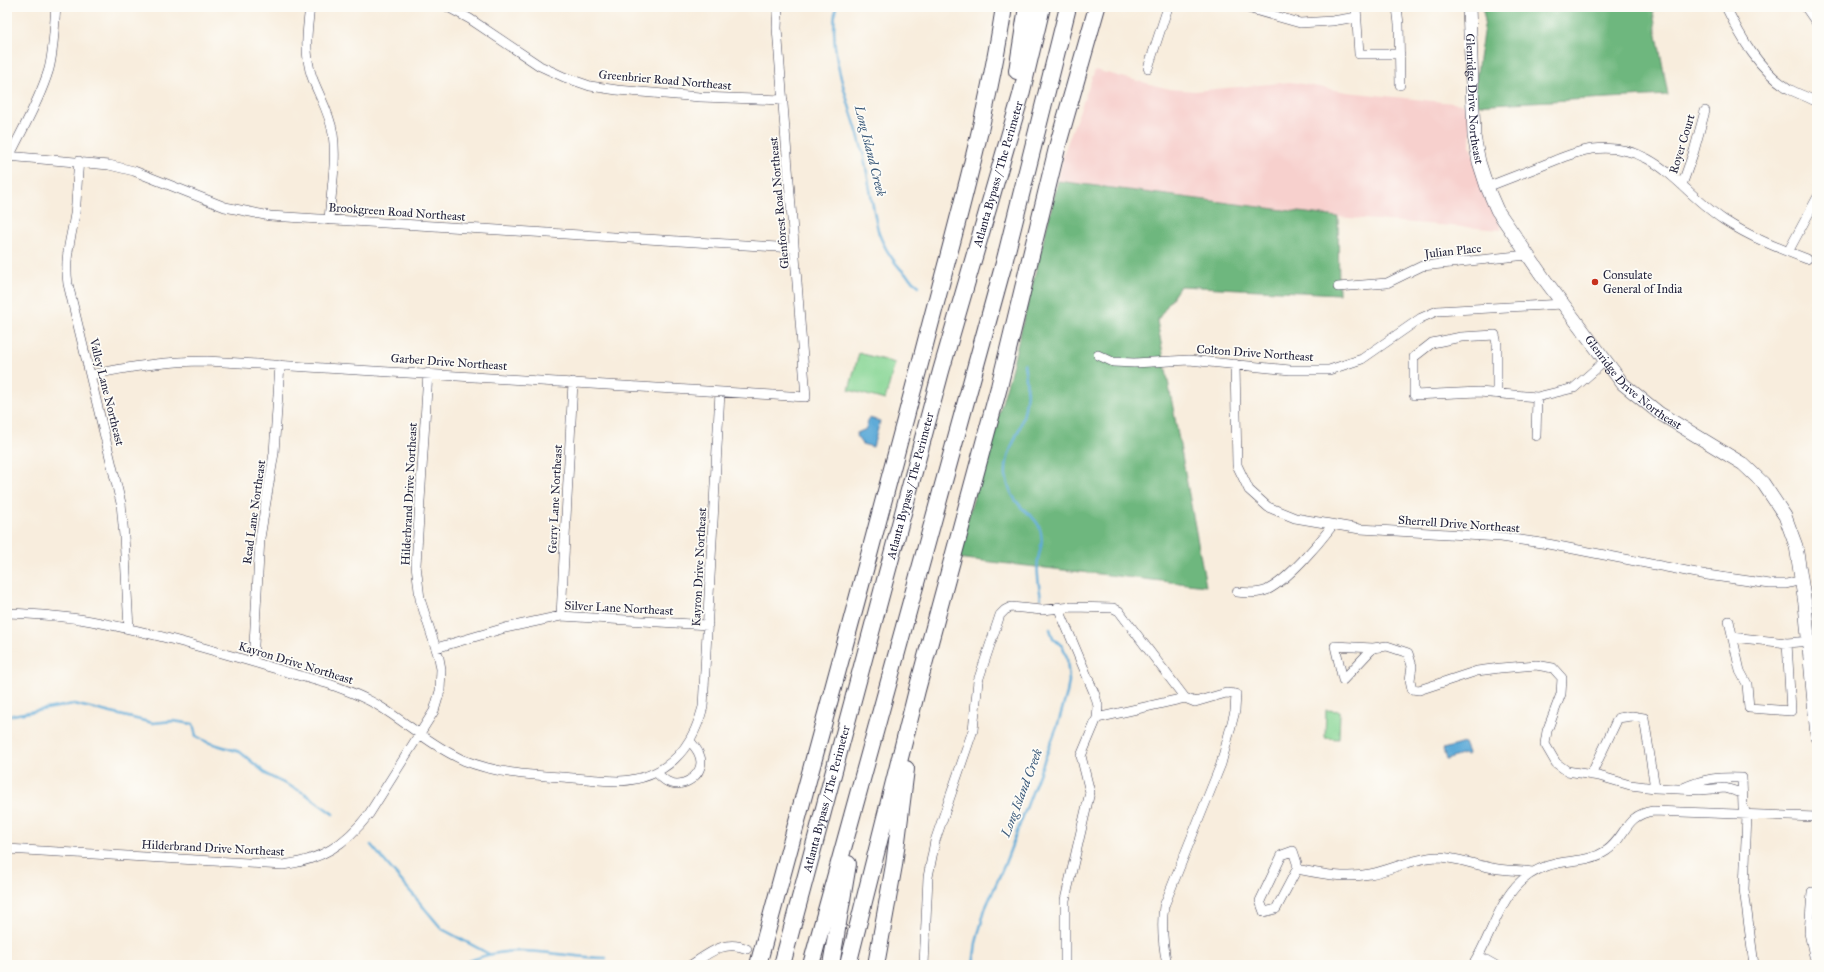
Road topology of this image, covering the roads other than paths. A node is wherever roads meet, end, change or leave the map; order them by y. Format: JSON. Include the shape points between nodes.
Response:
{"nodes":[{"id":1,"x":56,"y":7,"type":"edge"},
{"id":2,"x":310,"y":7,"type":"edge"},
{"id":3,"x":448,"y":7,"type":"edge"},
{"id":4,"x":778,"y":7,"type":"edge"},
{"id":5,"x":1004,"y":7,"type":"edge"},
{"id":6,"x":1027,"y":7,"type":"edge"},
{"id":7,"x":1042,"y":7,"type":"edge"},
{"id":8,"x":1068,"y":7,"type":"edge"},
{"id":9,"x":1097,"y":7,"type":"edge"},
{"id":10,"x":1102,"y":7,"type":"edge"},
{"id":11,"x":1168,"y":7,"type":"edge"},
{"id":12,"x":1244,"y":7,"type":"edge"},
{"id":13,"x":1356,"y":7,"type":"edge"},
{"id":14,"x":1397,"y":7,"type":"edge"},
{"id":15,"x":1469,"y":7,"type":"edge"},
{"id":16,"x":1726,"y":7,"type":"edge"},
{"id":17,"x":1357,"y":17,"type":"junction"},
{"id":18,"x":1400,"y":54,"type":"junction"},
{"id":19,"x":1148,"y":68,"type":"dead end"},
{"id":20,"x":1400,"y":85,"type":"dead end"},
{"id":21,"x":783,"y":100,"type":"junction"},
{"id":22,"x":1069,"y":101,"type":"junction"},
{"id":23,"x":1817,"y":102,"type":"edge"},
{"id":24,"x":1705,"y":111,"type":"dead end"},
{"id":25,"x":8,"y":156,"type":"edge"},
{"id":26,"x":79,"y":161,"type":"junction"},
{"id":27,"x":998,"y":173,"type":"junction"},
{"id":28,"x":1682,"y":184,"type":"junction"},
{"id":29,"x":1487,"y":187,"type":"junction"},
{"id":30,"x":1817,"y":198,"type":"edge"},
{"id":31,"x":329,"y":220,"type":"junction"},
{"id":32,"x":794,"y":248,"type":"junction"},
{"id":33,"x":1788,"y":252,"type":"junction"},
{"id":34,"x":1527,"y":255,"type":"junction"},
{"id":35,"x":1806,"y":259,"type":"dead end"},
{"id":36,"x":1338,"y":287,"type":"dead end"},
{"id":37,"x":1563,"y":304,"type":"junction"},
{"id":38,"x":1098,"y":355,"type":"dead end"},
{"id":39,"x":1605,"y":361,"type":"junction"},
{"id":40,"x":280,"y":364,"type":"junction"},
{"id":41,"x":1235,"y":364,"type":"junction"},
{"id":42,"x":428,"y":373,"type":"junction"},
{"id":43,"x":91,"y":375,"type":"junction"},
{"id":44,"x":573,"y":382,"type":"junction"},
{"id":45,"x":720,"y":392,"type":"junction"},
{"id":46,"x":1497,"y":394,"type":"junction"},
{"id":47,"x":806,"y":397,"type":"joint"},
{"id":48,"x":1537,"y":397,"type":"junction"},
{"id":49,"x":1536,"y":436,"type":"dead end"},
{"id":50,"x":1333,"y":525,"type":"junction"},
{"id":51,"x":1802,"y":580,"type":"junction"},
{"id":52,"x":1237,"y":592,"type":"dead end"},
{"id":53,"x":1058,"y":607,"type":"junction"},
{"id":54,"x":7,"y":613,"type":"edge"},
{"id":55,"x":561,"y":616,"type":"junction"},
{"id":56,"x":1729,"y":621,"type":"dead end"},
{"id":57,"x":708,"y":625,"type":"junction"},
{"id":58,"x":129,"y":629,"type":"junction"},
{"id":59,"x":1732,"y":637,"type":"junction"},
{"id":60,"x":1814,"y":640,"type":"edge"},
{"id":61,"x":1788,"y":643,"type":"junction"},
{"id":62,"x":436,"y":648,"type":"junction"},
{"id":63,"x":1373,"y":648,"type":"junction"},
{"id":64,"x":253,"y":662,"type":"junction"},
{"id":65,"x":917,"y":690,"type":"junction"},
{"id":66,"x":1185,"y":698,"type":"junction"},
{"id":67,"x":1097,"y":718,"type":"junction"},
{"id":68,"x":420,"y":734,"type":"junction"},
{"id":69,"x":1817,"y":736,"type":"edge"},
{"id":70,"x":690,"y":741,"type":"junction"},
{"id":71,"x":656,"y":772,"type":"junction"},
{"id":72,"x":1591,"y":775,"type":"junction"},
{"id":73,"x":859,"y":787,"type":"junction"},
{"id":74,"x":1655,"y":788,"type":"junction"},
{"id":75,"x":1680,"y":790,"type":"junction"},
{"id":76,"x":1742,"y":793,"type":"junction"},
{"id":77,"x":1747,"y":815,"type":"junction"},
{"id":78,"x":1817,"y":817,"type":"edge"},
{"id":79,"x":7,"y":849,"type":"edge"},
{"id":80,"x":1298,"y":869,"type":"junction"},
{"id":81,"x":1533,"y":872,"type":"junction"},
{"id":82,"x":1817,"y":892,"type":"edge"},
{"id":83,"x":747,"y":949,"type":"dead end"},
{"id":84,"x":1479,"y":956,"type":"junction"},
{"id":85,"x":691,"y":965,"type":"edge"},
{"id":86,"x":758,"y":965,"type":"edge"},
{"id":87,"x":782,"y":965,"type":"edge"},
{"id":88,"x":811,"y":965,"type":"edge"},
{"id":89,"x":831,"y":965,"type":"edge"},
{"id":90,"x":848,"y":965,"type":"edge"},
{"id":91,"x":876,"y":965,"type":"edge"},
{"id":92,"x":924,"y":965,"type":"edge"},
{"id":93,"x":1065,"y":965,"type":"edge"},
{"id":94,"x":1167,"y":965,"type":"edge"},
{"id":95,"x":1473,"y":965,"type":"edge"},
{"id":96,"x":1495,"y":965,"type":"edge"},
{"id":97,"x":1754,"y":965,"type":"edge"},
{"id":98,"x":1816,"y":965,"type":"edge"}],
"edges":[{"from":1,"to":25,"type":"street","via":[[49,68],[41,90]]},
{"from":2,"to":31,"type":"street","via":[[307,34],[308,64],[328,113],[333,134]]},
{"from":3,"to":21,"type":"street","name":"Greenbrier Road Northeast","via":[[540,66],[590,86],[700,97]]},
{"from":4,"to":21,"type":"street","name":"Glenforest Road Northeast","via":[[777,28]]},
{"from":5,"to":86,"type":"highway","via":[[992,78],[958,216],[898,449]]},
{"from":6,"to":27,"type":"highway"},
{"from":7,"to":27,"type":"highway","name":"Atlanta Bypass / The Perimeter","via":[[1021,95]]},
{"from":8,"to":73,"type":"highway","name":"Atlanta Bypass / The Perimeter","via":[[1004,263]]},
{"from":9,"to":22,"type":"highway"},
{"from":10,"to":22,"type":"highway"},
{"from":11,"to":19,"type":"street"},
{"from":12,"to":17,"type":"street","via":[[1300,23]]},
{"from":13,"to":17,"type":"street"},
{"from":14,"to":18,"type":"street"},
{"from":15,"to":29,"type":"main road","name":"Glenridge Drive Northeast","via":[[1474,136]]},
{"from":16,"to":23,"type":"street","via":[[1739,35],[1764,68],[1789,89]]},
{"from":17,"to":18,"type":"street","via":[[1359,54]]},
{"from":18,"to":20,"type":"street"},
{"from":21,"to":32,"type":"street","name":"Glenforest Road Northeast"},
{"from":22,"to":65,"type":"highway","via":[[999,387]]},
{"from":24,"to":28,"type":"street","name":"Royer Court"},
{"from":25,"to":26,"type":"street","name":"Brookgreen Road Northeast"},
{"from":26,"to":31,"type":"street","name":"Brookgreen Road Northeast","via":[[134,171],[239,211]]},
{"from":26,"to":43,"type":"street","name":"Valley Lane Northeast","via":[[75,213],[67,250],[66,269]]},
{"from":27,"to":87,"type":"highway","name":"Atlanta Bypass / The Perimeter","via":[[939,379]]},
{"from":28,"to":29,"type":"street","via":[[1663,167],[1646,158],[1628,151],[1605,149],[1581,151]]},
{"from":28,"to":33,"type":"street","via":[[1723,219],[1757,239]]},
{"from":29,"to":34,"type":"main road","name":"Glenridge Drive Northeast","via":[[1497,210]]},
{"from":30,"to":33,"type":"street"},
{"from":31,"to":32,"type":"street","name":"Brookgreen Road Northeast"},
{"from":32,"to":47,"type":"street","name":"Glenforest Road Northeast"},
{"from":33,"to":35,"type":"street"},
{"from":34,"to":36,"type":"street","name":"Julian Place","via":[[1422,266],[1387,283]]},
{"from":34,"to":37,"type":"main road","name":"Glenridge Drive Northeast"},
{"from":37,"to":39,"type":"main road","name":"Glenridge Drive Northeast"},
{"from":37,"to":41,"type":"street","name":"Colton Drive Northeast","via":[[1437,311],[1421,318],[1362,359],[1330,370],[1290,370]]},
{"from":38,"to":41,"type":"street","name":"Colton Drive Northeast","via":[[1113,362],[1189,360]]},
{"from":39,"to":48,"type":"street","via":[[1574,388]]},
{"from":39,"to":51,"type":"main road","name":"Glenridge Drive Northeast","via":[[1623,384],[1647,405],[1741,462],[1763,483],[1778,503],[1790,528]]},
{"from":40,"to":42,"type":"street","name":"Garber Drive Northeast"},
{"from":40,"to":43,"type":"street","name":"Garber Drive Northeast","via":[[173,361]]},
{"from":40,"to":64,"type":"street","name":"Read Lane Northeast","via":[[274,453],[260,538]]},
{"from":41,"to":50,"type":"street","name":"Sherrell Drive Northeast","via":[[1237,465],[1249,490],[1268,507],[1295,518]]},
{"from":42,"to":44,"type":"street","name":"Garber Drive Northeast"},
{"from":42,"to":62,"type":"street","name":"Hilderbrand Drive Northeast","via":[[416,565],[420,598]]},
{"from":43,"to":58,"type":"street","name":"Valley Lane Northeast","via":[[121,503]]},
{"from":44,"to":45,"type":"street","name":"Garber Drive Northeast"},
{"from":44,"to":55,"type":"street","name":"Gerry Lane Northeast"},
{"from":45,"to":47,"type":"street","name":"Garber Drive Northeast"},
{"from":45,"to":57,"type":"street","name":"Kayron Drive Northeast"},
{"from":46,"to":46,"type":"street","via":[[1479,392],[1414,395],[1414,357],[1432,343],[1461,337],[1496,335]]},
{"from":46,"to":48,"type":"street"},
{"from":48,"to":49,"type":"street"},
{"from":50,"to":51,"type":"street","name":"Sherrell Drive Northeast","via":[[1360,529],[1501,537],[1770,584]]},
{"from":50,"to":52,"type":"street","via":[[1313,550],[1267,590],[1250,594]]},
{"from":51,"to":60,"type":"main road","name":"Glenridge Drive Northeast"},
{"from":53,"to":66,"type":"street","via":[[1119,610]]},
{"from":53,"to":67,"type":"street","via":[[1095,695],[1098,706]]},
{"from":53,"to":92,"type":"street","via":[[1042,610],[1011,607],[1000,615],[978,681],[973,730],[931,859]]},
{"from":54,"to":58,"type":"street","name":"Kayron Drive Northeast","via":[[55,616]]},
{"from":55,"to":57,"type":"street","name":"Silver Lane Northeast"},
{"from":55,"to":62,"type":"street","name":"Silver Lane Northeast","via":[[505,628]]},
{"from":56,"to":59,"type":"street"},
{"from":57,"to":70,"type":"street","name":"Kayron Drive Northeast","via":[[703,707]]},
{"from":58,"to":64,"type":"street","name":"Kayron Drive Northeast"},
{"from":59,"to":61,"type":"street"},
{"from":59,"to":61,"type":"street","via":[[1740,671],[1747,684],[1749,708],[1791,711]]},
{"from":60,"to":61,"type":"street"},
{"from":60,"to":69,"type":"main road","name":"Glenridge Drive Northeast"},
{"from":62,"to":68,"type":"street","name":"Hilderbrand Drive Northeast","via":[[441,669],[440,691],[434,711]]},
{"from":63,"to":63,"type":"street","via":[[1368,653],[1343,680],[1335,646]]},
{"from":63,"to":72,"type":"street","via":[[1387,646],[1408,653],[1412,666],[1412,689],[1419,690],[1477,671],[1536,664],[1553,668],[1562,678],[1561,694],[1547,731],[1545,744],[1556,763],[1567,771]]},
{"from":64,"to":68,"type":"street","name":"Kayron Drive Northeast","via":[[350,692],[378,706]]},
{"from":65,"to":90,"type":"highway"},
{"from":65,"to":91,"type":"highway","via":[[894,865]]},
{"from":66,"to":67,"type":"street"},
{"from":66,"to":94,"type":"street","via":[[1195,702],[1226,693],[1236,694],[1237,702],[1221,764],[1164,906],[1162,942]]},
{"from":67,"to":93,"type":"street","via":[[1081,756],[1090,792],[1065,900]]},
{"from":68,"to":71,"type":"street","name":"Kayron Drive Northeast","via":[[463,760],[510,773],[619,781]]},
{"from":68,"to":79,"type":"street","name":"Hilderbrand Drive Northeast","via":[[357,830],[329,851],[296,863],[269,865]]},
{"from":70,"to":71,"type":"street","name":"Kayron Drive Northeast","via":[[675,759]]},
{"from":70,"to":71,"type":"street","via":[[700,754],[696,775],[684,783],[671,784]]},
{"from":72,"to":74,"type":"street","via":[[1630,785]]},
{"from":72,"to":74,"type":"street","via":[[1618,718],[1644,718]]},
{"from":73,"to":88,"type":"highway","name":"Atlanta Bypass / The Perimeter"},
{"from":73,"to":89,"type":"highway"},
{"from":74,"to":75,"type":"street"},
{"from":75,"to":76,"type":"street","via":[[1725,788]]},
{"from":75,"to":76,"type":"street","via":[[1698,781],[1718,777],[1742,778]]},
{"from":76,"to":77,"type":"street","via":[[1743,807]]},
{"from":77,"to":78,"type":"street"},
{"from":77,"to":81,"type":"street","via":[[1644,812],[1631,820],[1616,842],[1600,855],[1552,864]]},
{"from":77,"to":97,"type":"street","via":[[1744,889]]},
{"from":80,"to":80,"type":"street","via":[[1276,909],[1264,912],[1260,901],[1282,855],[1293,851]]},
{"from":80,"to":81,"type":"street","via":[[1355,877],[1417,860],[1438,857],[1458,859],[1489,868]]},
{"from":81,"to":84,"type":"street","via":[[1508,894]]},
{"from":82,"to":98,"type":"street","via":[[1812,892],[1809,933]]},
{"from":83,"to":85,"type":"street","via":[[726,945]]},
{"from":84,"to":95,"type":"street"},
{"from":84,"to":96,"type":"street"}]}
